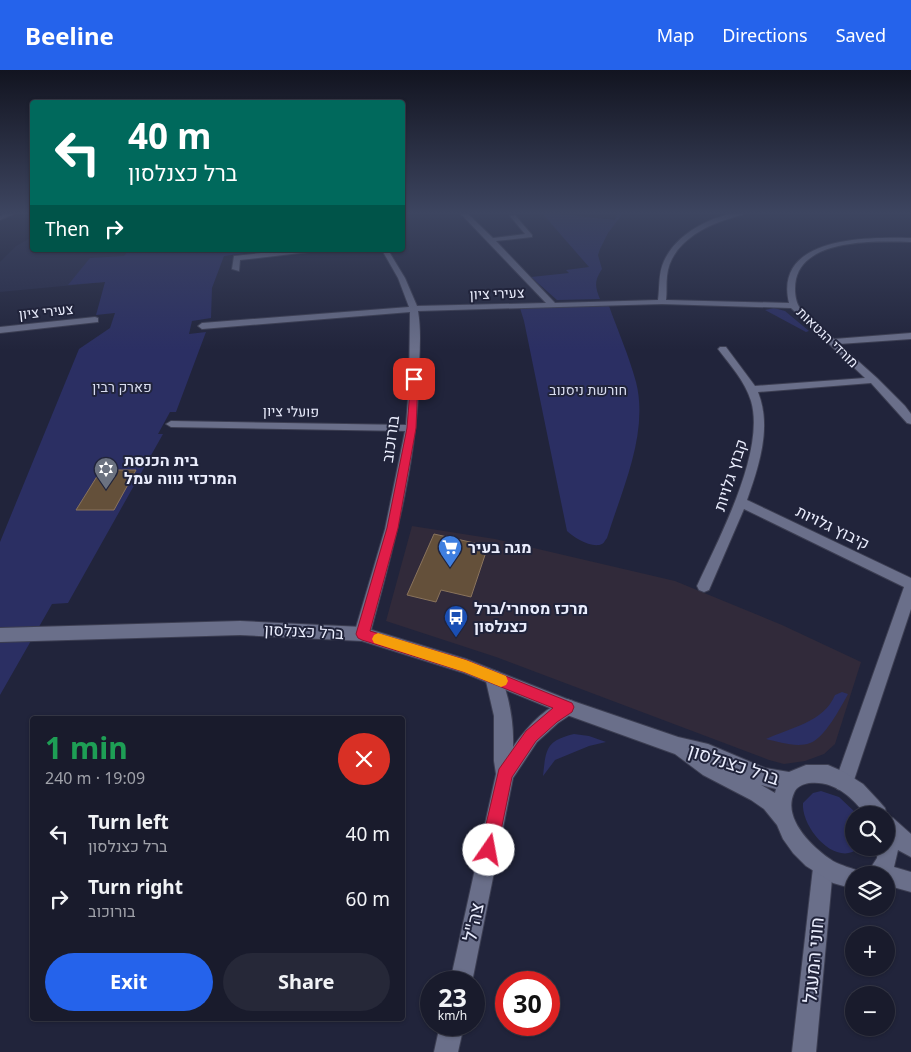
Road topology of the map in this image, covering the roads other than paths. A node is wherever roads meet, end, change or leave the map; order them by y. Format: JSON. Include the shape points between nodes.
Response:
{"nodes":[{"id":1,"x":239,"y":258,"type":"edge"},
{"id":2,"x":391,"y":258,"type":"edge"},
{"id":3,"x":508,"y":258,"type":"edge"},
{"id":4,"x":670,"y":258,"type":"edge"},
{"id":5,"x":801,"y":258,"type":"edge"},
{"id":6,"x":236,"y":269,"type":"dead end"},
{"id":7,"x":662,"y":302,"type":"junction"},
{"id":8,"x":553,"y":305,"type":"junction"},
{"id":9,"x":795,"y":306,"type":"junction"},
{"id":10,"x":414,"y":310,"type":"junction"},
{"id":11,"x":95,"y":320,"type":"dead end"},
{"id":12,"x":202,"y":326,"type":"dead end"},
{"id":13,"x":0,"y":330,"type":"edge"},
{"id":14,"x":911,"y":336,"type":"edge"},
{"id":15,"x":832,"y":342,"type":"junction"},
{"id":16,"x":723,"y":349,"type":"dead end"},
{"id":17,"x":874,"y":380,"type":"junction"},
{"id":18,"x":752,"y":389,"type":"junction"},
{"id":19,"x":911,"y":421,"type":"edge"},
{"id":20,"x":171,"y":424,"type":"dead end"},
{"id":21,"x":411,"y":428,"type":"junction"},
{"id":22,"x":741,"y":502,"type":"junction"},
{"id":23,"x":911,"y":585,"type":"edge"},
{"id":24,"x":704,"y":586,"type":"dead end"},
{"id":25,"x":907,"y":615,"type":"edge"},
{"id":26,"x":362,"y":634,"type":"junction"},
{"id":27,"x":0,"y":635,"type":"edge"},
{"id":28,"x":494,"y":678,"type":"junction"},
{"id":29,"x":567,"y":707,"type":"junction"},
{"id":30,"x":678,"y":746,"type":"junction"},
{"id":31,"x":504,"y":774,"type":"junction"},
{"id":32,"x":791,"y":781,"type":"junction"},
{"id":33,"x":844,"y":782,"type":"junction"},
{"id":34,"x":870,"y":806,"type":"edge"},
{"id":35,"x":785,"y":819,"type":"junction"},
{"id":36,"x":895,"y":834,"type":"edge"},
{"id":37,"x":911,"y":847,"type":"edge"},
{"id":38,"x":823,"y":868,"type":"junction"},
{"id":39,"x":845,"y":877,"type":"edge"},
{"id":40,"x":895,"y":878,"type":"edge"},
{"id":41,"x":911,"y":882,"type":"edge"},
{"id":42,"x":463,"y":971,"type":"edge"},
{"id":43,"x":450,"y":1036,"type":"edge"},
{"id":44,"x":446,"y":1052,"type":"edge"},
{"id":45,"x":804,"y":1052,"type":"edge"}],
"edges":[{"from":1,"to":6,"type":"street"},
{"from":2,"to":10,"type":"street","name":"בורוכוב"},
{"from":3,"to":8,"type":"street"},
{"from":4,"to":7,"type":"street","via":[[663,276]]},
{"from":5,"to":9,"type":"street","name":"מורדי הגטאות","via":[[792,273],[791,291]]},
{"from":7,"to":8,"type":"street","name":"צעירי ציון"},
{"from":7,"to":9,"type":"street","name":"צעירי ציון"},
{"from":8,"to":10,"type":"street","name":"צעירי ציון"},
{"from":9,"to":15,"type":"street","name":"מורדי הגטאות"},
{"from":10,"to":12,"type":"street","name":"צעירי ציון"},
{"from":10,"to":21,"type":"street","name":"בורוכוב"},
{"from":11,"to":13,"type":"street","name":"צעירי ציון"},
{"from":14,"to":15,"type":"street"},
{"from":15,"to":17,"type":"street","name":"מורדי הגטאות"},
{"from":16,"to":18,"type":"street","name":"קבוץ גלויות"},
{"from":17,"to":18,"type":"street"},
{"from":17,"to":19,"type":"street","name":"מורדי הגטאות"},
{"from":18,"to":22,"type":"street","name":"קבוץ גלויות","via":[[759,409],[759,436]]},
{"from":20,"to":21,"type":"street","name":"פועלי ציון"},
{"from":21,"to":26,"type":"street","name":"בורוכוב","via":[[392,528]]},
{"from":22,"to":23,"type":"street","name":"קיבוץ גלויות"},
{"from":22,"to":24,"type":"street","name":"קבוץ גלויות"},
{"from":23,"to":25,"type":"street"},
{"from":25,"to":33,"type":"street"},
{"from":26,"to":27,"type":"street","name":"ברל כצנלסון","via":[[240,628]]},
{"from":26,"to":28,"type":"street","name":"ברל כצנלסון","via":[[466,666]]},
{"from":28,"to":29,"type":"street","name":"ברל כצנלסון"},
{"from":28,"to":31,"type":"street","name":"צה\"ל","via":[[502,702]]},
{"from":29,"to":30,"type":"street","name":"ברל כצנלסון"},
{"from":29,"to":31,"type":"street","name":"צה\"ל","via":[[531,736]]},
{"from":30,"to":32,"type":"street","name":"ברל כצנלסון","via":[[708,753],[765,777]]},
{"from":30,"to":35,"type":"street","name":"ברל כצנלסון","via":[[709,769],[758,793],[771,802]]},
{"from":31,"to":42,"type":"street","name":"צה\"ל"},
{"from":32,"to":33,"type":"street","name":"ברל כצנלסון","via":[[814,772]]},
{"from":32,"to":35,"type":"street","name":"ברל כצנלסון","via":[[784,791]]},
{"from":33,"to":34,"type":"street","name":"ברל כצנלסון","via":[[858,791]]},
{"from":35,"to":38,"type":"street","name":"ברל כצנלסון","via":[[799,846]]},
{"from":36,"to":37,"type":"street"},
{"from":38,"to":39,"type":"street","name":"ברל כצנלסון"},
{"from":38,"to":45,"type":"street","name":"חוני המעגל"},
{"from":40,"to":41,"type":"street"},
{"from":43,"to":44,"type":"street"}]}
